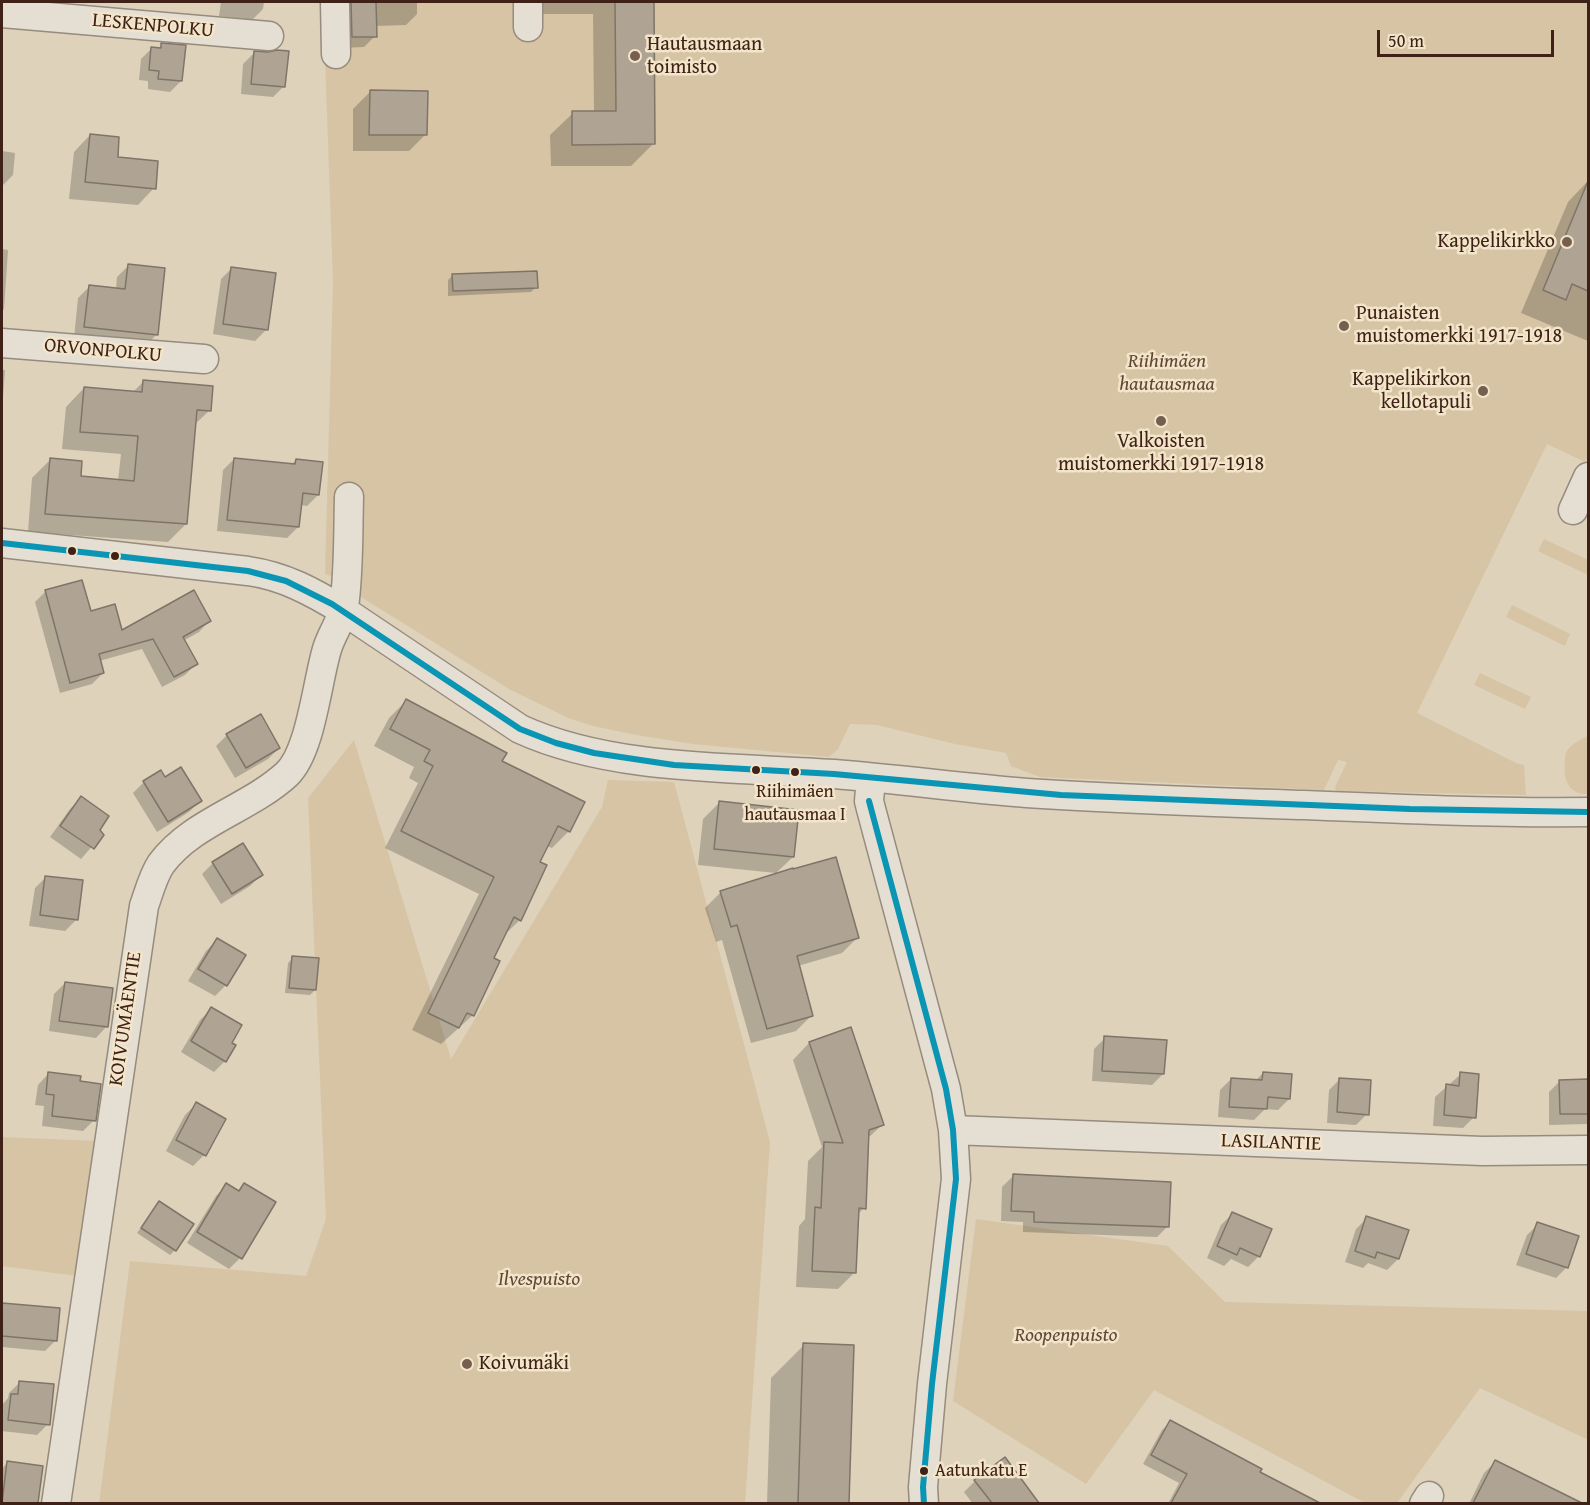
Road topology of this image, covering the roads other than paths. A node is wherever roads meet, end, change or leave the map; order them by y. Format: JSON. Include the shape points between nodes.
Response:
{"nodes":[{"id":1,"x":335,"y":2,"type":"edge"},
{"id":2,"x":2,"y":13,"type":"edge"},
{"id":3,"x":269,"y":36,"type":"dead end"},
{"id":4,"x":336,"y":54,"type":"dead end"},
{"id":5,"x":2,"y":342,"type":"edge"},
{"id":6,"x":204,"y":359,"type":"dead end"},
{"id":7,"x":1588,"y":477,"type":"edge"},
{"id":8,"x":349,"y":497,"type":"dead end"},
{"id":9,"x":1573,"y":510,"type":"dead end"},
{"id":10,"x":2,"y":543,"type":"edge"},
{"id":11,"x":344,"y":611,"type":"junction"},
{"id":12,"x":871,"y":778,"type":"junction"},
{"id":13,"x":1588,"y":812,"type":"edge"},
{"id":14,"x":953,"y":1130,"type":"junction"},
{"id":15,"x":1588,"y":1150,"type":"edge"},
{"id":16,"x":56,"y":1503,"type":"edge"},
{"id":17,"x":924,"y":1503,"type":"edge"}],
"edges":[{"from":1,"to":4,"type":"street"},
{"from":2,"to":3,"type":"street","name":"LESKENPOLKU"},
{"from":5,"to":6,"type":"street","name":"ORVONPOLKU"},
{"from":7,"to":9,"type":"street"},
{"from":8,"to":11,"type":"street"},
{"from":10,"to":11,"type":"street","via":[[262,573],[294,583]]},
{"from":11,"to":12,"type":"street","via":[[520,729],[543,739],[669,764]]},
{"from":11,"to":16,"type":"street","name":"KOIVUMÄENTIE","via":[[327,650],[305,741],[289,772],[174,850],[161,865],[144,906]]},
{"from":12,"to":13,"type":"street","via":[[1108,798]]},
{"from":12,"to":14,"type":"street","via":[[869,801],[946,1089]]},
{"from":14,"to":15,"type":"street","name":"LASILANTIE","via":[[1482,1151]]},
{"from":14,"to":17,"type":"street","via":[[956,1179],[932,1384]]}]}
